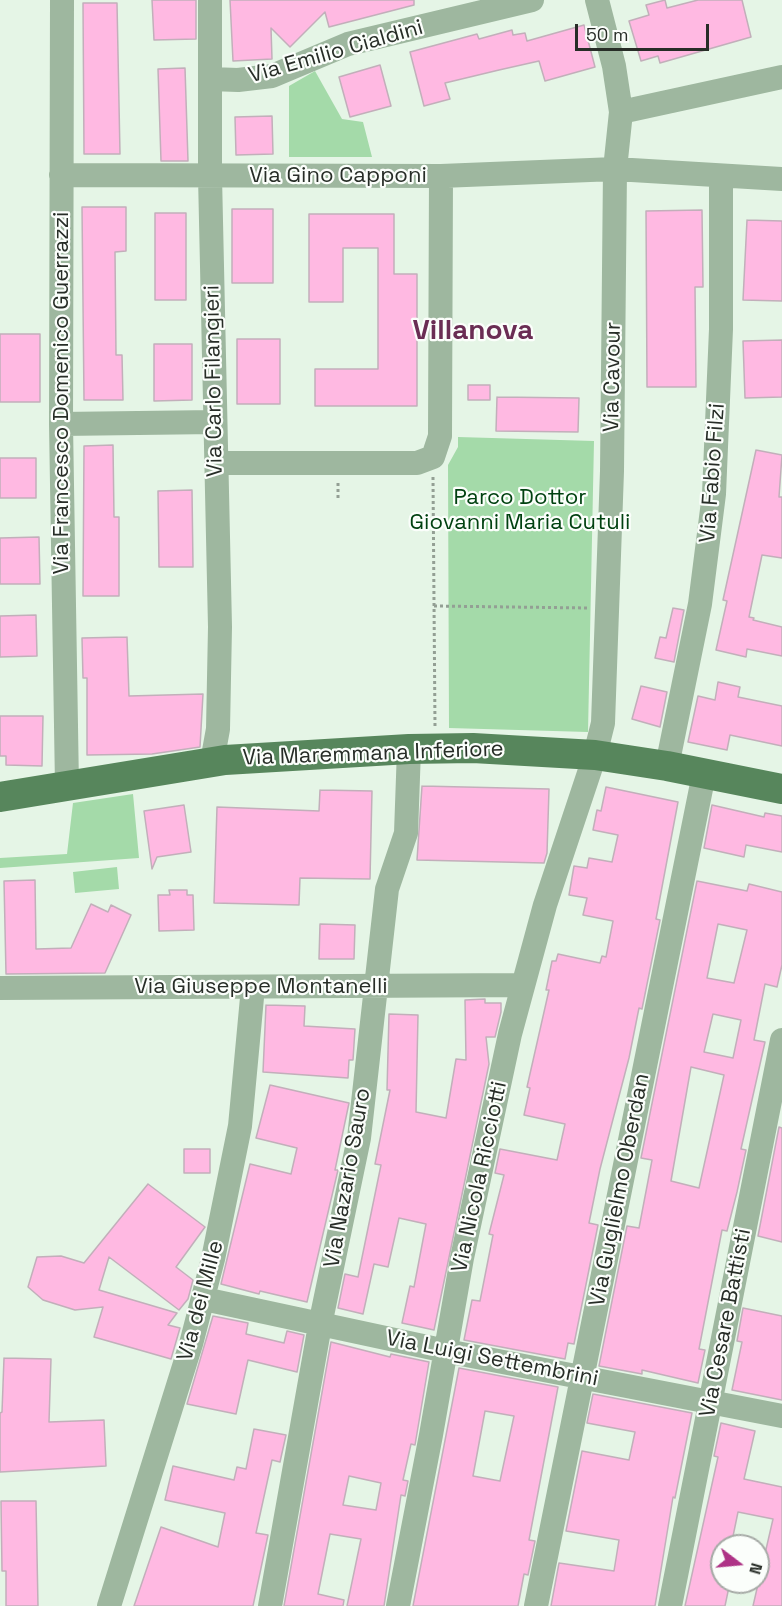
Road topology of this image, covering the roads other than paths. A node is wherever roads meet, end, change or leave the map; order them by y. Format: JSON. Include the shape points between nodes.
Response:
{"nodes":[{"id":1,"x":62,"y":0,"type":"edge"},
{"id":2,"x":210,"y":0,"type":"edge"},
{"id":3,"x":532,"y":0,"type":"edge"},
{"id":4,"x":597,"y":0,"type":"edge"},
{"id":5,"x":782,"y":77,"type":"edge"},
{"id":6,"x":210,"y":79,"type":"junction"},
{"id":7,"x":621,"y":112,"type":"junction"},
{"id":8,"x":615,"y":169,"type":"junction"},
{"id":9,"x":61,"y":175,"type":"junction"},
{"id":10,"x":210,"y":176,"type":"junction"},
{"id":11,"x":441,"y":176,"type":"junction"},
{"id":12,"x":721,"y":177,"type":"junction"},
{"id":13,"x":782,"y":179,"type":"edge"},
{"id":14,"x":215,"y":422,"type":"junction"},
{"id":15,"x":61,"y":424,"type":"junction"},
{"id":16,"x":216,"y":463,"type":"junction"},
{"id":17,"x":422,"y":749,"type":"junction"},
{"id":18,"x":595,"y":755,"type":"junction"},
{"id":19,"x":212,"y":762,"type":"junction"},
{"id":20,"x":667,"y":766,"type":"junction"},
{"id":21,"x":704,"y":774,"type":"junction"},
{"id":22,"x":67,"y":786,"type":"junction"},
{"id":23,"x":781,"y":786,"type":"edge"},
{"id":24,"x":0,"y":797,"type":"edge"},
{"id":25,"x":522,"y":985,"type":"junction"},
{"id":26,"x":375,"y":986,"type":"junction"},
{"id":27,"x":253,"y":987,"type":"junction"},
{"id":28,"x":0,"y":988,"type":"edge"},
{"id":29,"x":782,"y":1040,"type":"edge"},
{"id":30,"x":204,"y":1299,"type":"junction"},
{"id":31,"x":320,"y":1325,"type":"junction"},
{"id":32,"x":446,"y":1351,"type":"junction"},
{"id":33,"x":582,"y":1376,"type":"junction"},
{"id":34,"x":710,"y":1401,"type":"junction"},
{"id":35,"x":782,"y":1416,"type":"edge"},
{"id":36,"x":109,"y":1606,"type":"edge"},
{"id":37,"x":270,"y":1606,"type":"edge"},
{"id":38,"x":398,"y":1606,"type":"edge"},
{"id":39,"x":536,"y":1606,"type":"edge"},
{"id":40,"x":670,"y":1606,"type":"edge"}],
"edges":[{"from":1,"to":9,"type":"street","name":"Via Francesco Domenico Guerrazzi"},
{"from":2,"to":6,"type":"street","name":"Via Carlo Filangieri"},
{"from":3,"to":6,"type":"street","name":"Via Emilio Cialdini","via":[[338,47],[272,76]]},
{"from":4,"to":7,"type":"street","name":"Via Cavour"},
{"from":5,"to":7,"type":"street"},
{"from":6,"to":10,"type":"street","name":"Via Carlo Filangieri"},
{"from":7,"to":8,"type":"street","name":"Via Cavour"},
{"from":8,"to":11,"type":"street","name":"Via Gino Capponi"},
{"from":8,"to":12,"type":"street","name":"Via Gino Capponi"},
{"from":8,"to":18,"type":"street","name":"Via Cavour","via":[[608,609],[604,712]]},
{"from":9,"to":10,"type":"street","name":"Via Gino Capponi"},
{"from":9,"to":15,"type":"street","name":"Via Francesco Domenico Guerrazzi"},
{"from":10,"to":11,"type":"street","name":"Via Gino Capponi"},
{"from":10,"to":14,"type":"street","name":"Via Carlo Filangieri"},
{"from":11,"to":16,"type":"street","via":[[440,436],[433,457],[417,463]]},
{"from":12,"to":13,"type":"street","name":"Via Gino Capponi"},
{"from":12,"to":20,"type":"street","name":"Via Fabio Filzi","via":[[721,329],[714,494],[700,604]]},
{"from":14,"to":15,"type":"street"},
{"from":14,"to":16,"type":"street","name":"Via Carlo Filangieri"},
{"from":15,"to":22,"type":"street","name":"Via Francesco Domenico Guerrazzi"},
{"from":16,"to":19,"type":"street","name":"Via Carlo Filangieri","via":[[220,627],[218,729]]},
{"from":17,"to":18,"type":"main road","name":"Via Maremmana Inferiore","via":[[516,749]]},
{"from":17,"to":19,"type":"main road","name":"Via Maremmana Inferiore"},
{"from":17,"to":26,"type":"street","name":"Via Nazario Sauro","via":[[406,833],[388,884]]},
{"from":18,"to":20,"type":"main road","name":"Via Maremmana Inferiore"},
{"from":18,"to":25,"type":"street","name":"Via Nicola Ricciotti"},
{"from":19,"to":22,"type":"main road","name":"Via Maremmana Inferiore"},
{"from":20,"to":21,"type":"main road","name":"Via Maremmana Inferiore"},
{"from":21,"to":23,"type":"main road","name":"Via Maremmana Inferiore"},
{"from":21,"to":33,"type":"street","name":"Via Guglielmo Oberdan"},
{"from":22,"to":24,"type":"main road","name":"Via Maremmana Inferiore"},
{"from":25,"to":26,"type":"street","name":"Via Giuseppe Montanelli"},
{"from":25,"to":32,"type":"street","name":"Via Nicola Ricciotti","via":[[462,1258]]},
{"from":26,"to":27,"type":"street","name":"Via Giuseppe Montanelli"},
{"from":26,"to":31,"type":"street","name":"Via Nazario Sauro","via":[[359,1138]]},
{"from":27,"to":28,"type":"street","name":"Via Giuseppe Montanelli"},
{"from":27,"to":30,"type":"street","name":"Via dei Mille","via":[[237,1140]]},
{"from":29,"to":34,"type":"street","name":"Via Cesare Battisti"},
{"from":30,"to":31,"type":"street","name":"Via Luigi Settembrini"},
{"from":30,"to":36,"type":"street","name":"Via dei Mille"},
{"from":31,"to":32,"type":"street","name":"Via Luigi Settembrini"},
{"from":31,"to":37,"type":"street","name":"Via Nazario Sauro"},
{"from":32,"to":33,"type":"street","name":"Via Luigi Settembrini"},
{"from":32,"to":38,"type":"street","name":"Via Nicola Ricciotti"},
{"from":33,"to":34,"type":"street","name":"Via Luigi Settembrini"},
{"from":33,"to":39,"type":"street","name":"Via Guglielmo Oberdan"},
{"from":34,"to":35,"type":"street","name":"Via Luigi Settembrini"},
{"from":34,"to":40,"type":"street","name":"Via Cesare Battisti"}]}
